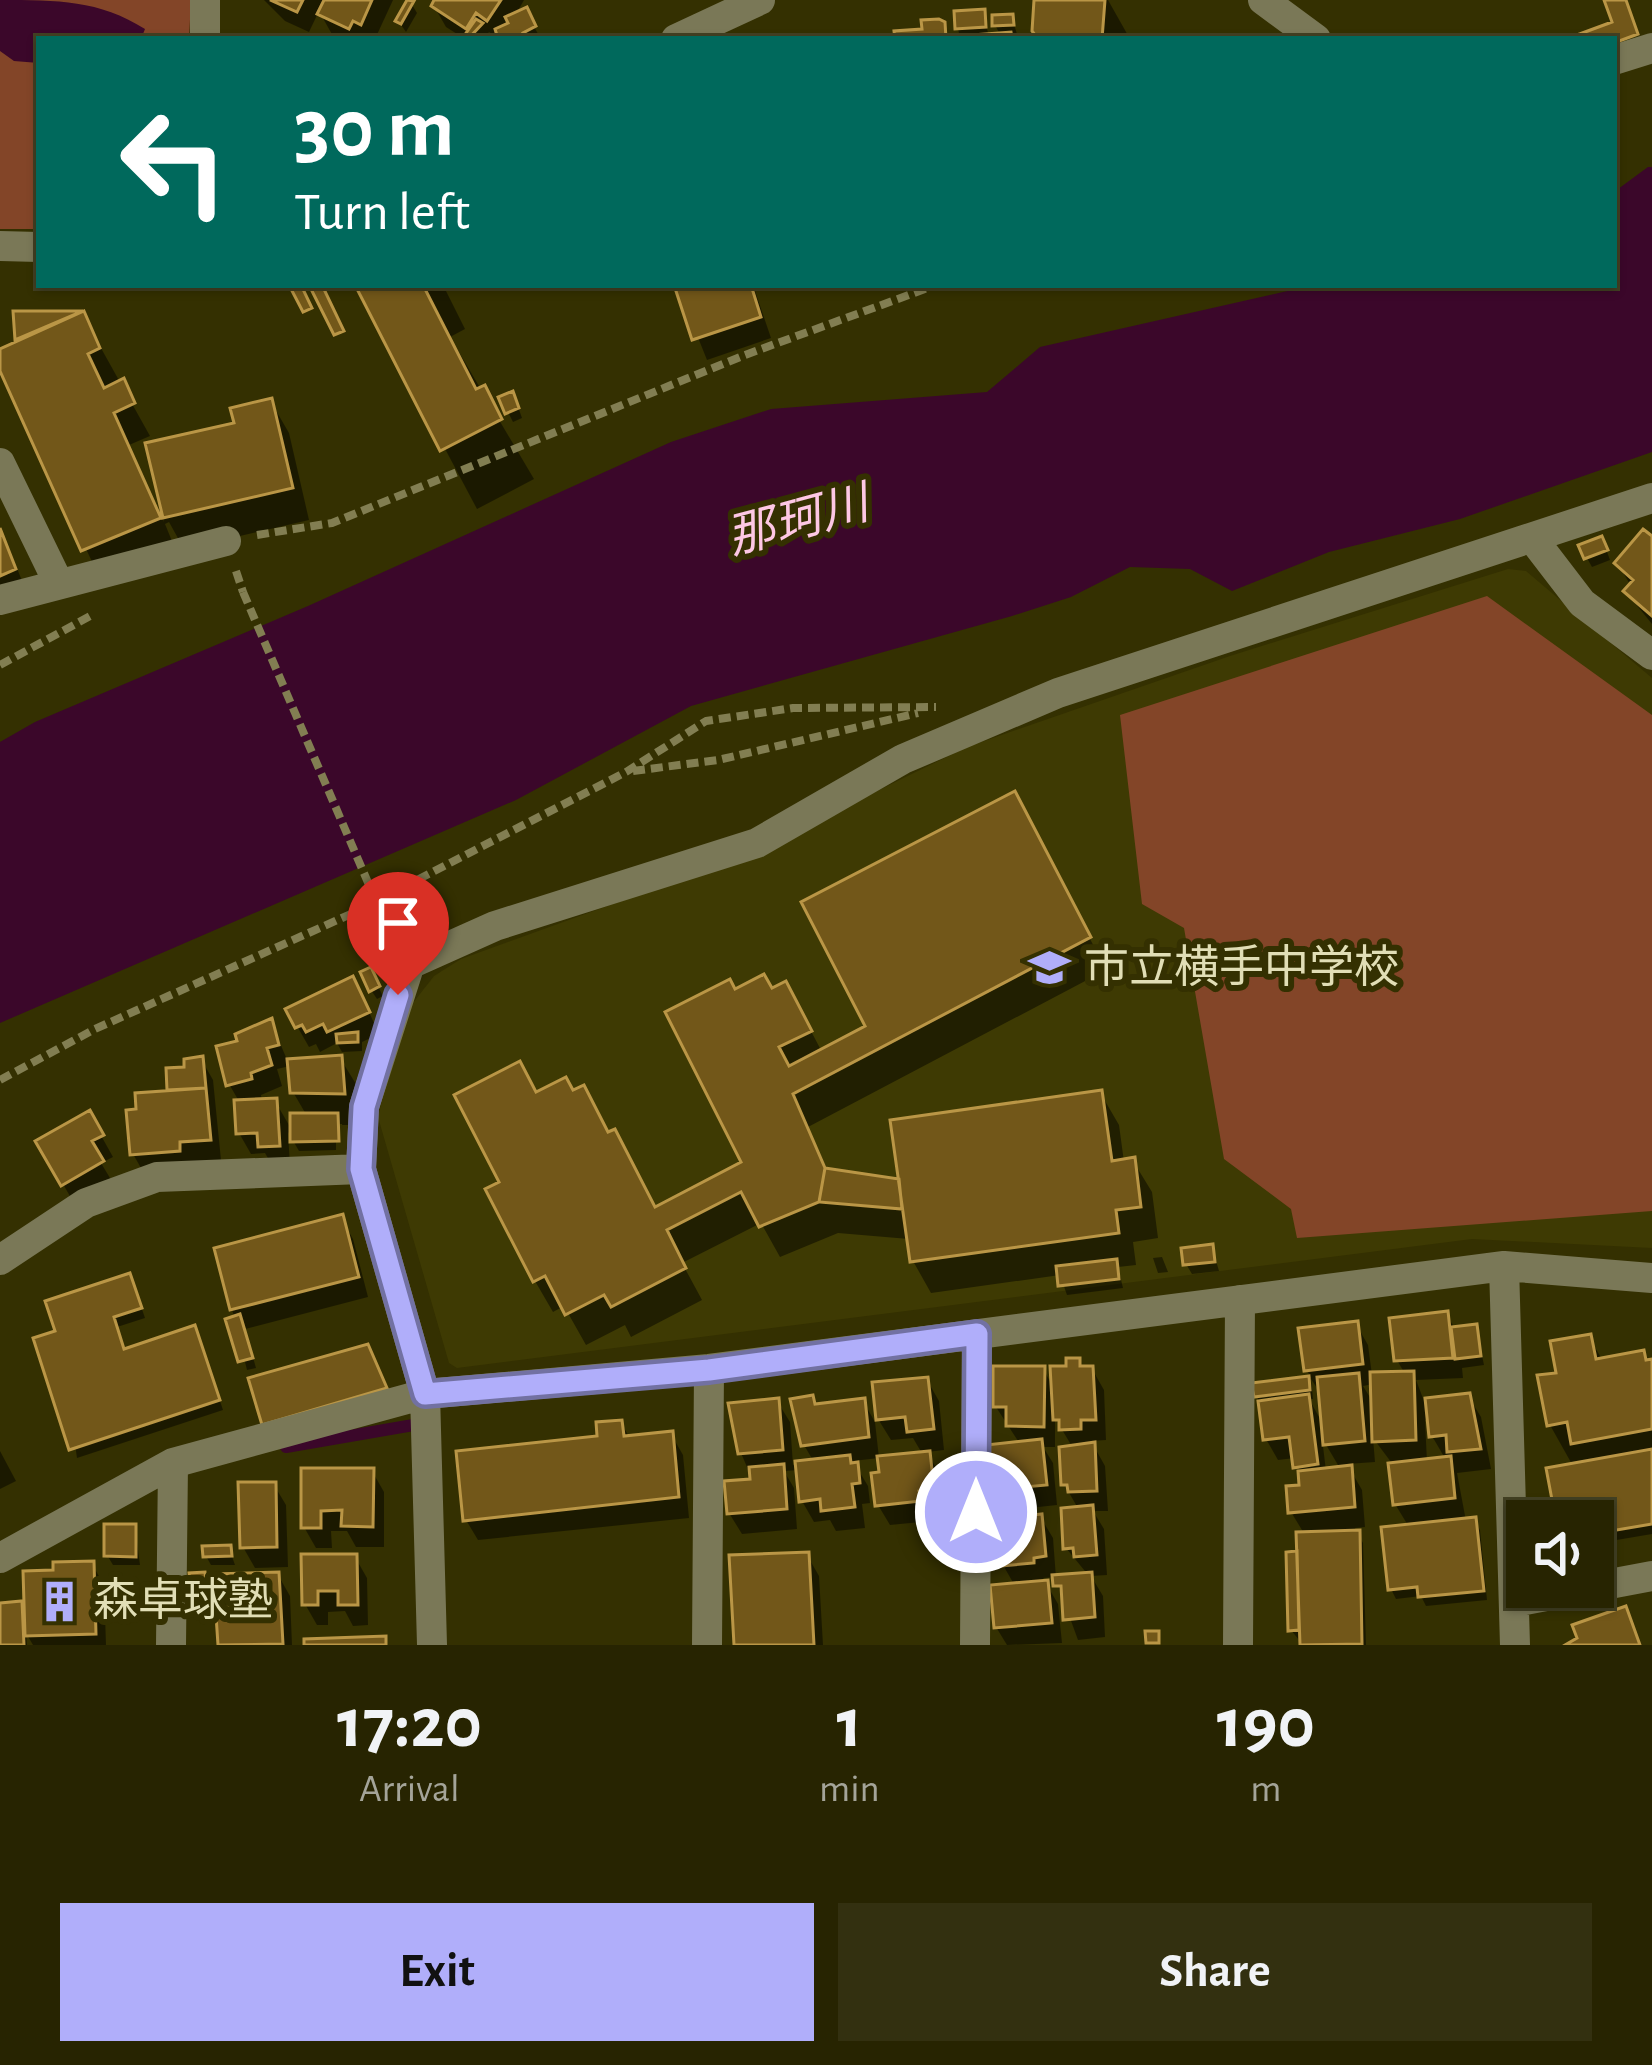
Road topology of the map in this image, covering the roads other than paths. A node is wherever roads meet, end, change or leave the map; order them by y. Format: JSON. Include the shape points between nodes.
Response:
{"nodes":[{"id":1,"x":206,"y":0,"type":"edge"},
{"id":2,"x":760,"y":0,"type":"edge"},
{"id":3,"x":1263,"y":0,"type":"edge"},
{"id":4,"x":205,"y":36,"type":"edge"},
{"id":5,"x":682,"y":36,"type":"edge"},
{"id":6,"x":1312,"y":36,"type":"edge"},
{"id":7,"x":1652,"y":48,"type":"edge"},
{"id":8,"x":1617,"y":59,"type":"edge"},
{"id":9,"x":0,"y":246,"type":"edge"},
{"id":10,"x":36,"y":247,"type":"edge"},
{"id":11,"x":0,"y":463,"type":"edge"},
{"id":12,"x":1652,"y":498,"type":"edge"},
{"id":13,"x":1534,"y":539,"type":"junction"},
{"id":14,"x":226,"y":541,"type":"road end"},
{"id":15,"x":58,"y":582,"type":"junction"},
{"id":16,"x":0,"y":600,"type":"edge"},
{"id":17,"x":1652,"y":656,"type":"edge"},
{"id":18,"x":388,"y":929,"type":"road end"},
{"id":19,"x":410,"y":964,"type":"junction"},
{"id":20,"x":361,"y":1169,"type":"junction"},
{"id":21,"x":0,"y":1260,"type":"edge"},
{"id":22,"x":1504,"y":1266,"type":"junction"},
{"id":23,"x":1652,"y":1278,"type":"edge"},
{"id":24,"x":1240,"y":1300,"type":"junction"},
{"id":25,"x":977,"y":1334,"type":"junction"},
{"id":26,"x":709,"y":1370,"type":"junction"},
{"id":27,"x":425,"y":1394,"type":"junction"},
{"id":28,"x":172,"y":1463,"type":"junction"},
{"id":29,"x":1511,"y":1500,"type":"edge"},
{"id":30,"x":0,"y":1558,"type":"edge"},
{"id":31,"x":1652,"y":1576,"type":"edge"},
{"id":32,"x":1614,"y":1583,"type":"edge"},
{"id":33,"x":1514,"y":1608,"type":"edge"},
{"id":34,"x":171,"y":1645,"type":"edge"},
{"id":35,"x":432,"y":1645,"type":"edge"},
{"id":36,"x":707,"y":1645,"type":"edge"},
{"id":37,"x":975,"y":1645,"type":"edge"},
{"id":38,"x":1238,"y":1645,"type":"edge"},
{"id":39,"x":1516,"y":1645,"type":"edge"}],
"edges":[{"from":1,"to":4,"type":"street"},
{"from":2,"to":5,"type":"street"},
{"from":3,"to":6,"type":"street"},
{"from":7,"to":8,"type":"street"},
{"from":9,"to":10,"type":"street"},
{"from":11,"to":15,"type":"street"},
{"from":12,"to":13,"type":"street"},
{"from":13,"to":17,"type":"street","via":[[1582,603]]},
{"from":13,"to":19,"type":"street","via":[[1058,693],[903,759],[757,843],[516,919]]},
{"from":14,"to":15,"type":"street"},
{"from":15,"to":16,"type":"street"},
{"from":18,"to":19,"type":"street"},
{"from":19,"to":20,"type":"street","via":[[364,1107]]},
{"from":20,"to":21,"type":"street","via":[[157,1178],[86,1203]]},
{"from":20,"to":27,"type":"street"},
{"from":22,"to":23,"type":"street"},
{"from":22,"to":24,"type":"street"},
{"from":22,"to":29,"type":"street"},
{"from":24,"to":25,"type":"street"},
{"from":24,"to":38,"type":"street"},
{"from":25,"to":26,"type":"street"},
{"from":25,"to":37,"type":"street"},
{"from":26,"to":27,"type":"street"},
{"from":26,"to":36,"type":"street"},
{"from":27,"to":28,"type":"street"},
{"from":27,"to":35,"type":"street"},
{"from":28,"to":30,"type":"street"},
{"from":28,"to":34,"type":"street"},
{"from":31,"to":32,"type":"street"},
{"from":33,"to":39,"type":"street"}]}
